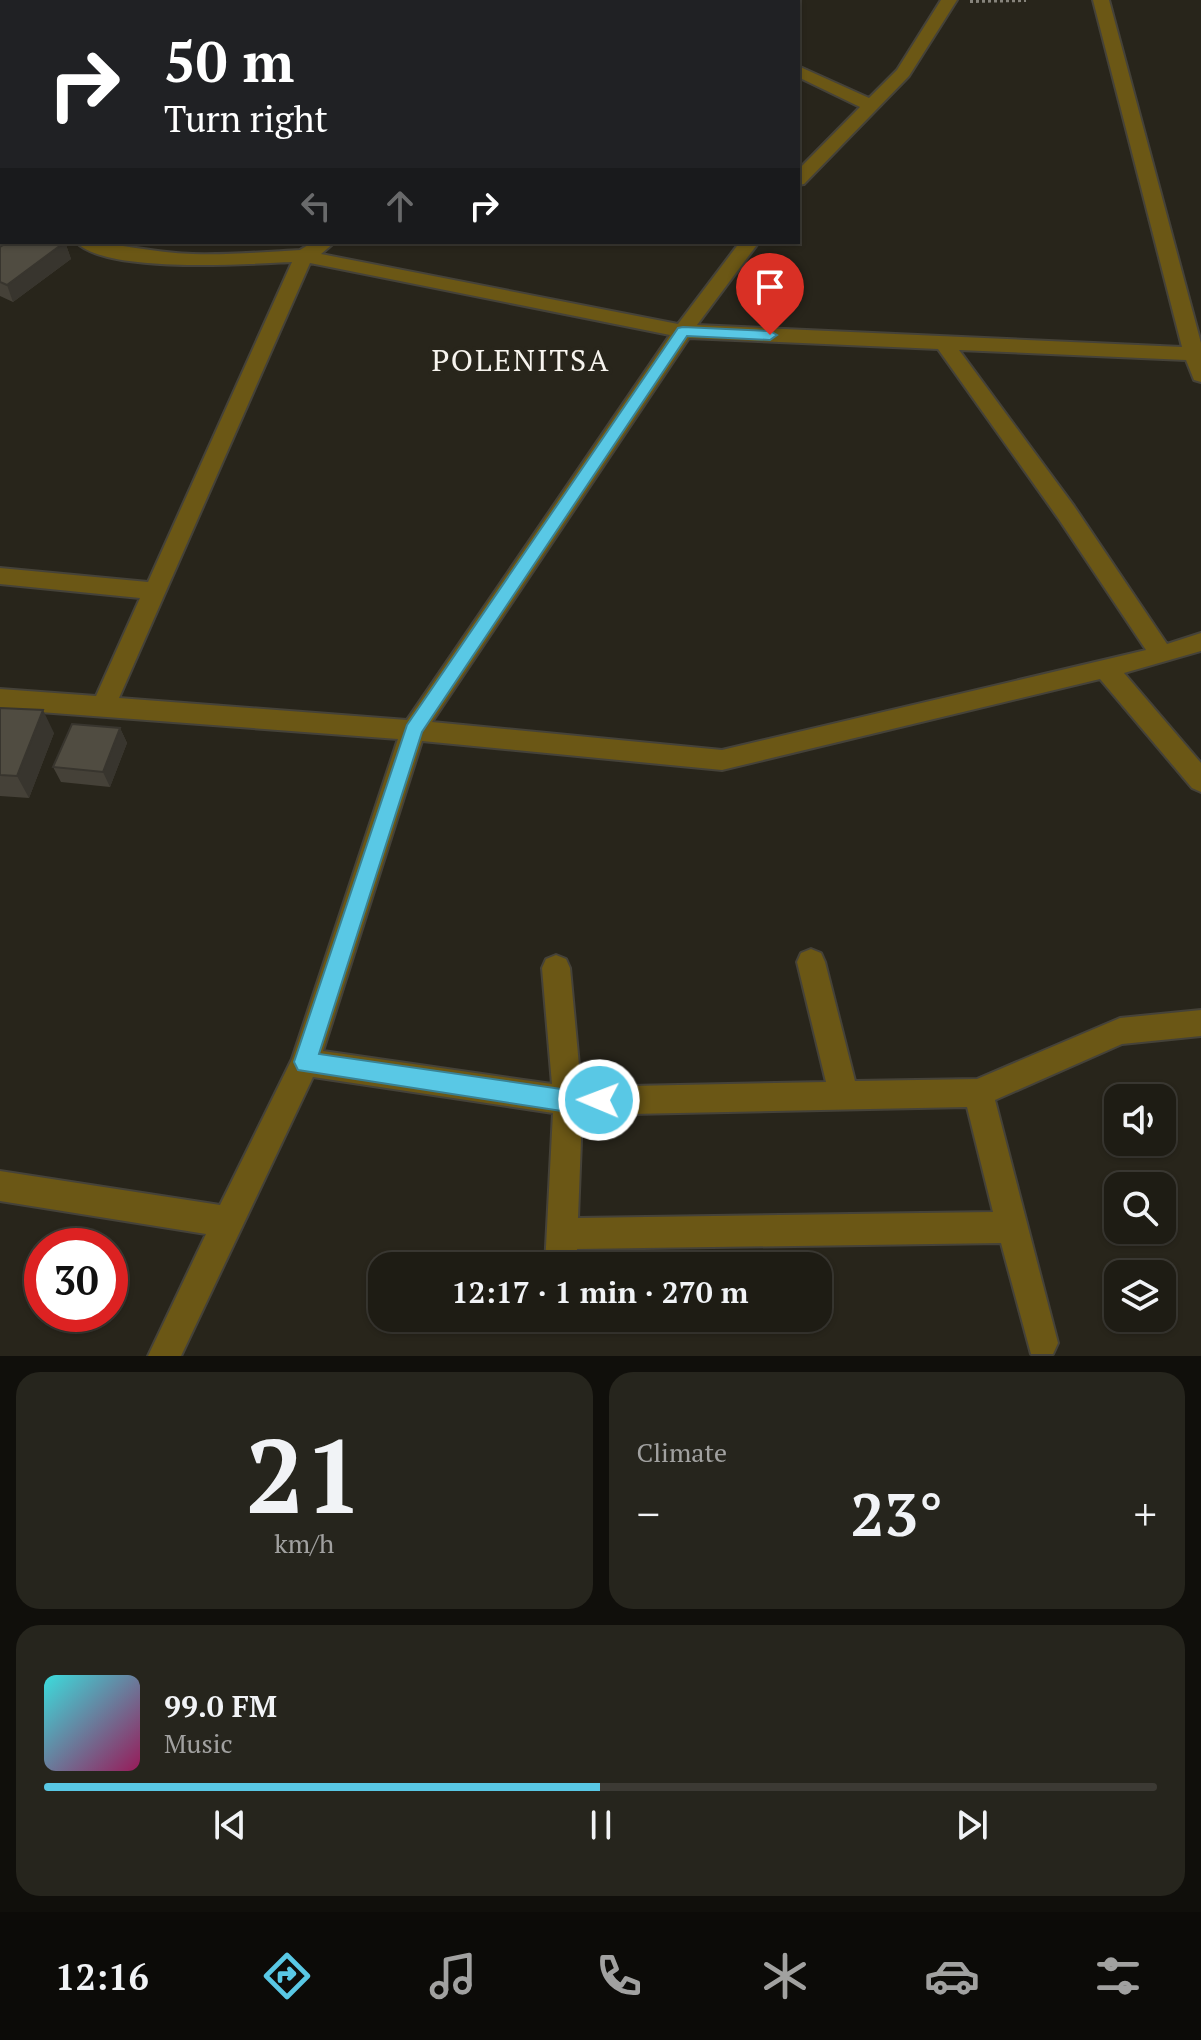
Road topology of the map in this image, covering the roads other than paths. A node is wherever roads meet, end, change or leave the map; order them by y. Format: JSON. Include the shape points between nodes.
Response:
{"nodes":[{"id":1,"x":949,"y":0,"type":"edge"},
{"id":2,"x":1101,"y":0,"type":"edge"},
{"id":3,"x":800,"y":72,"type":"edge"},
{"id":4,"x":870,"y":105,"type":"junction"},
{"id":5,"x":800,"y":178,"type":"edge"},
{"id":6,"x":92,"y":244,"type":"edge"},
{"id":7,"x":323,"y":244,"type":"edge"},
{"id":8,"x":748,"y":244,"type":"edge"},
{"id":9,"x":304,"y":256,"type":"junction"},
{"id":10,"x":683,"y":331,"type":"junction"},
{"id":11,"x":944,"y":343,"type":"junction"},
{"id":12,"x":1194,"y":354,"type":"junction"},
{"id":13,"x":1201,"y":375,"type":"edge"},
{"id":14,"x":0,"y":576,"type":"edge"},
{"id":15,"x":153,"y":591,"type":"junction"},
{"id":16,"x":1201,"y":642,"type":"edge"},
{"id":17,"x":1162,"y":655,"type":"junction"},
{"id":18,"x":1105,"y":668,"type":"junction"},
{"id":19,"x":0,"y":699,"type":"edge"},
{"id":20,"x":103,"y":708,"type":"junction"},
{"id":21,"x":413,"y":730,"type":"junction"},
{"id":22,"x":1201,"y":781,"type":"edge"},
{"id":23,"x":811,"y":962,"type":"dead end"},
{"id":24,"x":556,"y":968,"type":"dead end"},
{"id":25,"x":1201,"y":1023,"type":"edge"},
{"id":26,"x":305,"y":1062,"type":"junction"},
{"id":27,"x":978,"y":1093,"type":"junction"},
{"id":28,"x":844,"y":1094,"type":"junction"},
{"id":29,"x":568,"y":1101,"type":"junction"},
{"id":30,"x":0,"y":1186,"type":"edge"},
{"id":31,"x":231,"y":1222,"type":"junction"},
{"id":32,"x":1012,"y":1227,"type":"junction"},
{"id":33,"x":563,"y":1234,"type":"junction"},
{"id":34,"x":562,"y":1252,"type":"edge"},
{"id":35,"x":1042,"y":1343,"type":"dead end"},
{"id":36,"x":164,"y":1356,"type":"edge"}],
"edges":[{"from":1,"to":4,"type":"street","via":[[903,73]]},
{"from":2,"to":12,"type":"street"},
{"from":3,"to":4,"type":"street"},
{"from":4,"to":5,"type":"street"},
{"from":6,"to":9,"type":"street","via":[[124,254],[193,260]]},
{"from":7,"to":9,"type":"street"},
{"from":8,"to":10,"type":"street"},
{"from":9,"to":10,"type":"street"},
{"from":9,"to":15,"type":"street"},
{"from":10,"to":11,"type":"street"},
{"from":10,"to":21,"type":"street"},
{"from":11,"to":12,"type":"street"},
{"from":11,"to":17,"type":"street"},
{"from":12,"to":13,"type":"street"},
{"from":14,"to":15,"type":"street"},
{"from":15,"to":20,"type":"street"},
{"from":16,"to":17,"type":"street"},
{"from":17,"to":18,"type":"street"},
{"from":18,"to":21,"type":"street","via":[[722,760]]},
{"from":18,"to":22,"type":"street"},
{"from":19,"to":20,"type":"street"},
{"from":20,"to":21,"type":"street"},
{"from":21,"to":26,"type":"street"},
{"from":23,"to":28,"type":"street"},
{"from":24,"to":29,"type":"street"},
{"from":25,"to":27,"type":"street","via":[[1120,1031]]},
{"from":26,"to":29,"type":"street"},
{"from":26,"to":31,"type":"street"},
{"from":27,"to":28,"type":"street"},
{"from":27,"to":32,"type":"street"},
{"from":28,"to":29,"type":"street"},
{"from":29,"to":33,"type":"street"},
{"from":30,"to":31,"type":"street"},
{"from":31,"to":36,"type":"street"},
{"from":32,"to":33,"type":"street"},
{"from":32,"to":35,"type":"street"},
{"from":33,"to":34,"type":"street"}]}
